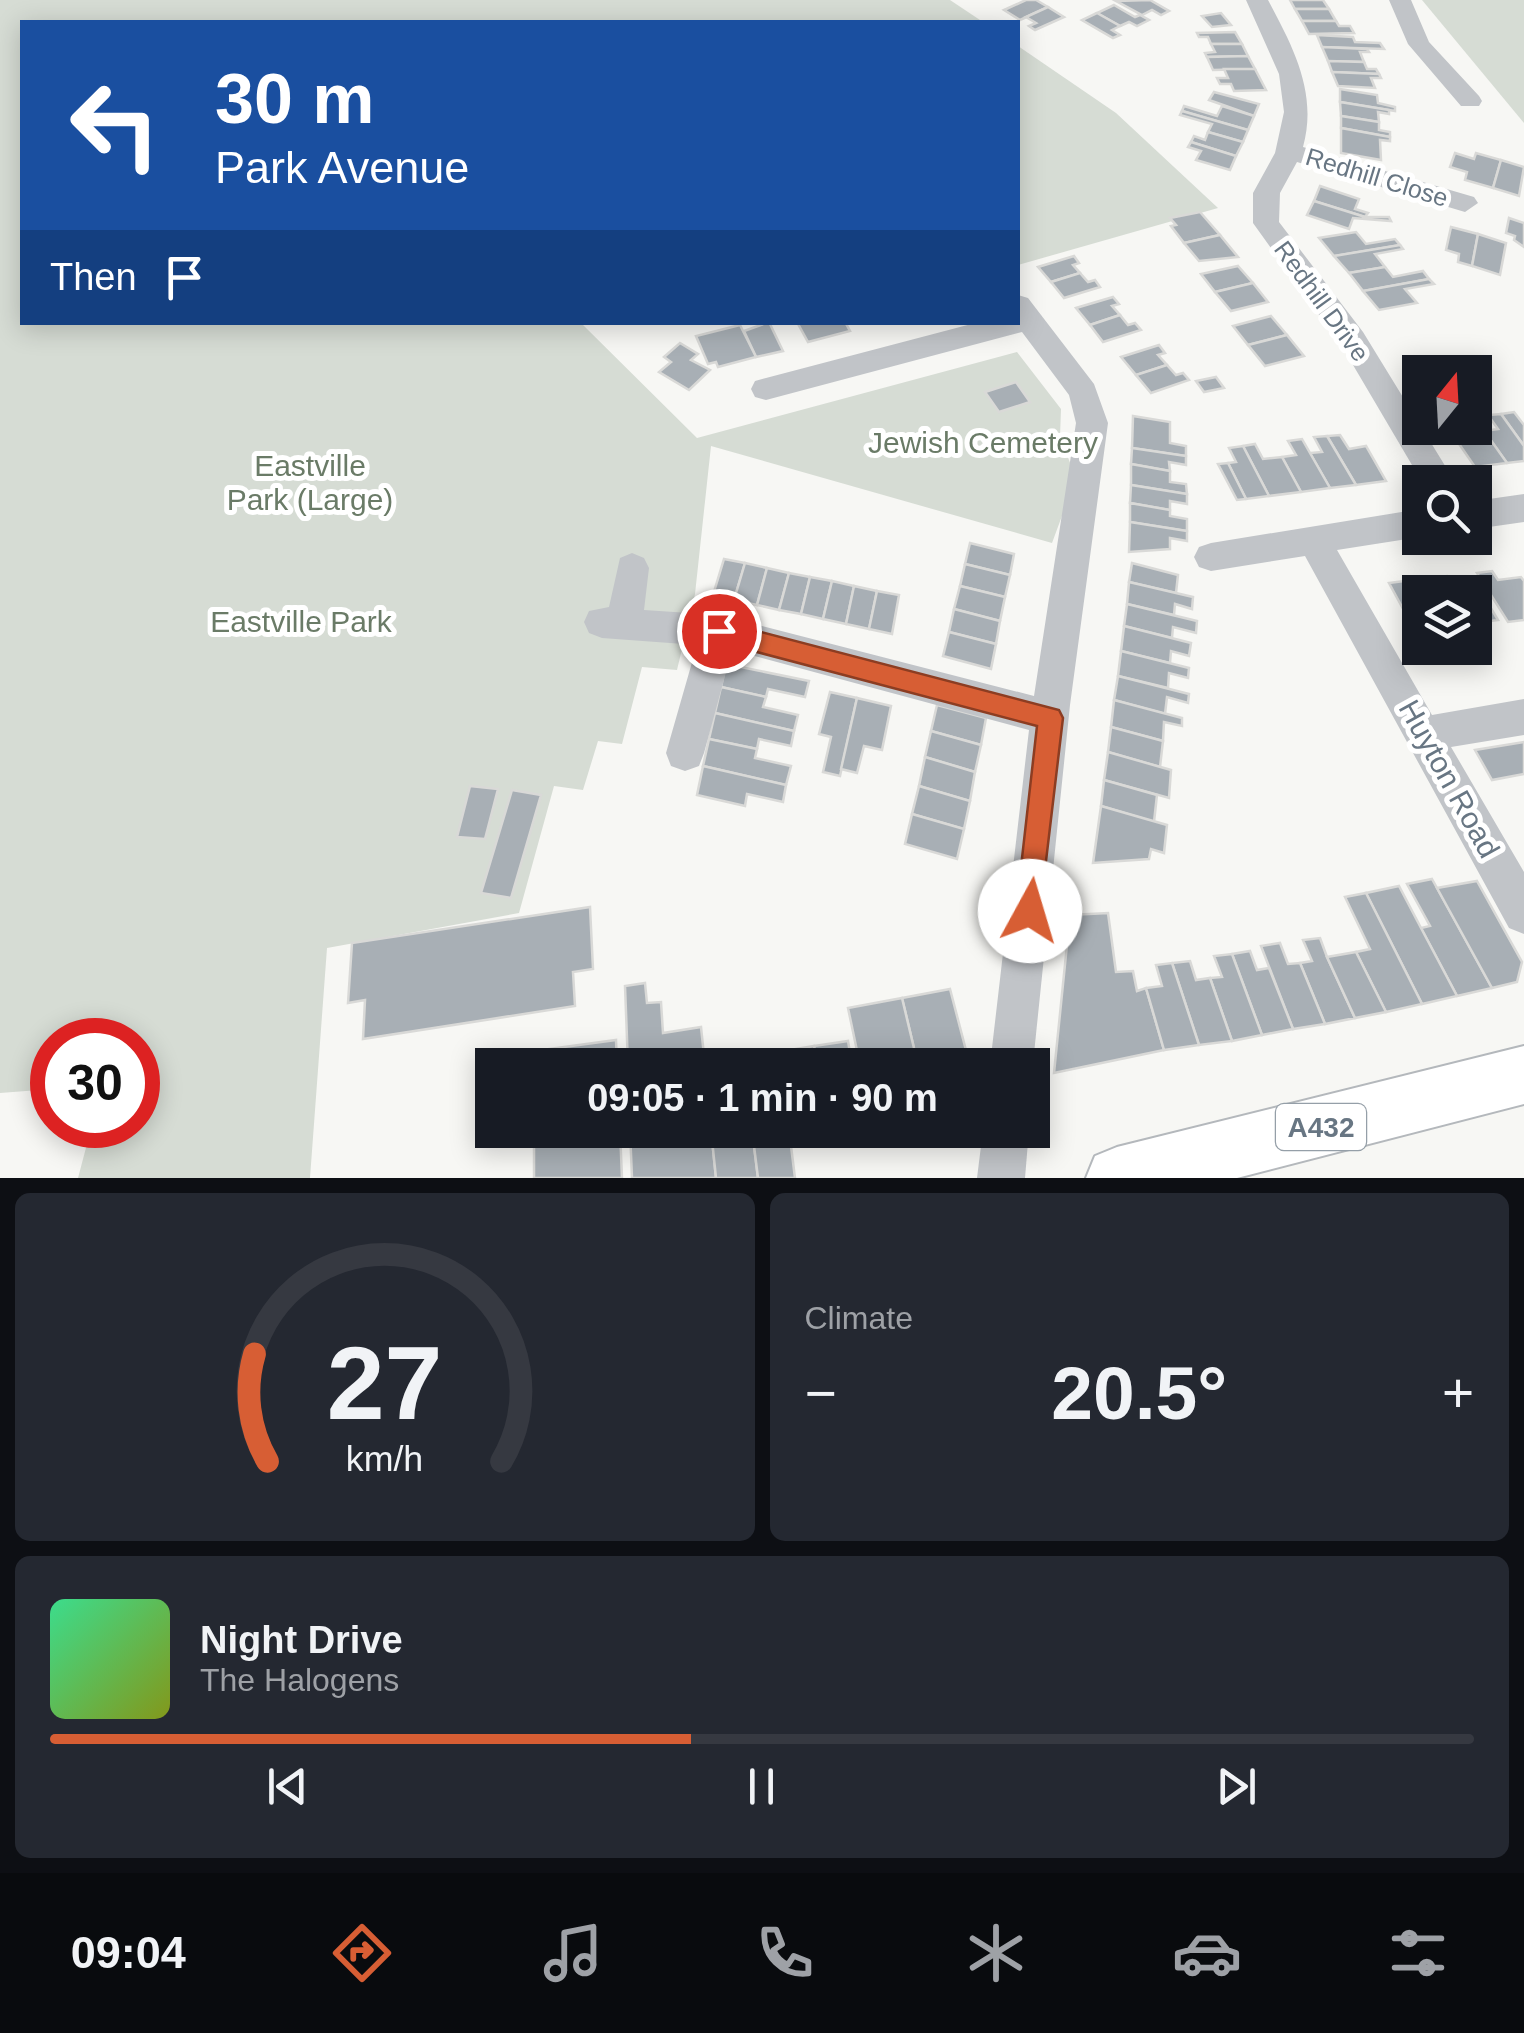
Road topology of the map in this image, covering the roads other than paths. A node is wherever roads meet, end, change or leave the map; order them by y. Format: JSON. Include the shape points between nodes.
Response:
{"nodes":[{"id":1,"x":1257,"y":0,"type":"edge"},
{"id":2,"x":1400,"y":0,"type":"edge"},
{"id":3,"x":1470,"y":101,"type":"dead end"},
{"id":4,"x":1289,"y":151,"type":"junction"},
{"id":5,"x":1465,"y":204,"type":"dead end"},
{"id":6,"x":1024,"y":313,"type":"edge"},
{"id":7,"x":983,"y":325,"type":"edge"},
{"id":8,"x":766,"y":389,"type":"dead end"},
{"id":9,"x":1429,"y":465,"type":"edge"},
{"id":10,"x":1524,"y":508,"type":"edge"},
{"id":11,"x":1492,"y":512,"type":"edge"},
{"id":12,"x":1402,"y":526,"type":"edge"},
{"id":13,"x":1314,"y":540,"type":"junction"},
{"id":14,"x":1211,"y":557,"type":"dead end"},
{"id":15,"x":632,"y":568,"type":"dead end"},
{"id":16,"x":719,"y":631,"type":"junction"},
{"id":17,"x":1524,"y":716,"type":"edge"},
{"id":18,"x":1050,"y":718,"type":"junction"},
{"id":19,"x":1423,"y":734,"type":"junction"},
{"id":20,"x":685,"y":754,"type":"dead end"},
{"id":21,"x":1524,"y":912,"type":"edge"},
{"id":22,"x":1015,"y":1048,"type":"edge"},
{"id":23,"x":1524,"y":1075,"type":"edge"},
{"id":24,"x":1004,"y":1148,"type":"edge"},
{"id":25,"x":1001,"y":1178,"type":"edge"},
{"id":26,"x":1117,"y":1178,"type":"edge"}],
"edges":[{"from":1,"to":4,"type":"street","name":"Redhill Drive","via":[[1292,67],[1298,100]]},
{"from":2,"to":3,"type":"street","via":[[1419,44]]},
{"from":4,"to":5,"type":"street","name":"Redhill Close"},
{"from":4,"to":9,"type":"street","name":"Redhill Drive","via":[[1262,200],[1266,223],[1354,340]]},
{"from":6,"to":18,"type":"street","via":[[1082,392],[1092,422]]},
{"from":7,"to":8,"type":"street"},
{"from":10,"to":11,"type":"street"},
{"from":12,"to":13,"type":"street"},
{"from":13,"to":14,"type":"street"},
{"from":13,"to":19,"type":"street","name":"Huyton Road"},
{"from":15,"to":16,"type":"street","via":[[614,622]]},
{"from":16,"to":18,"type":"street"},
{"from":16,"to":20,"type":"street"},
{"from":17,"to":19,"type":"street"},
{"from":18,"to":22,"type":"street"},
{"from":19,"to":21,"type":"street","name":"Huyton Road"},
{"from":23,"to":26,"type":"main road","number":"A432"},
{"from":24,"to":25,"type":"street"}]}
